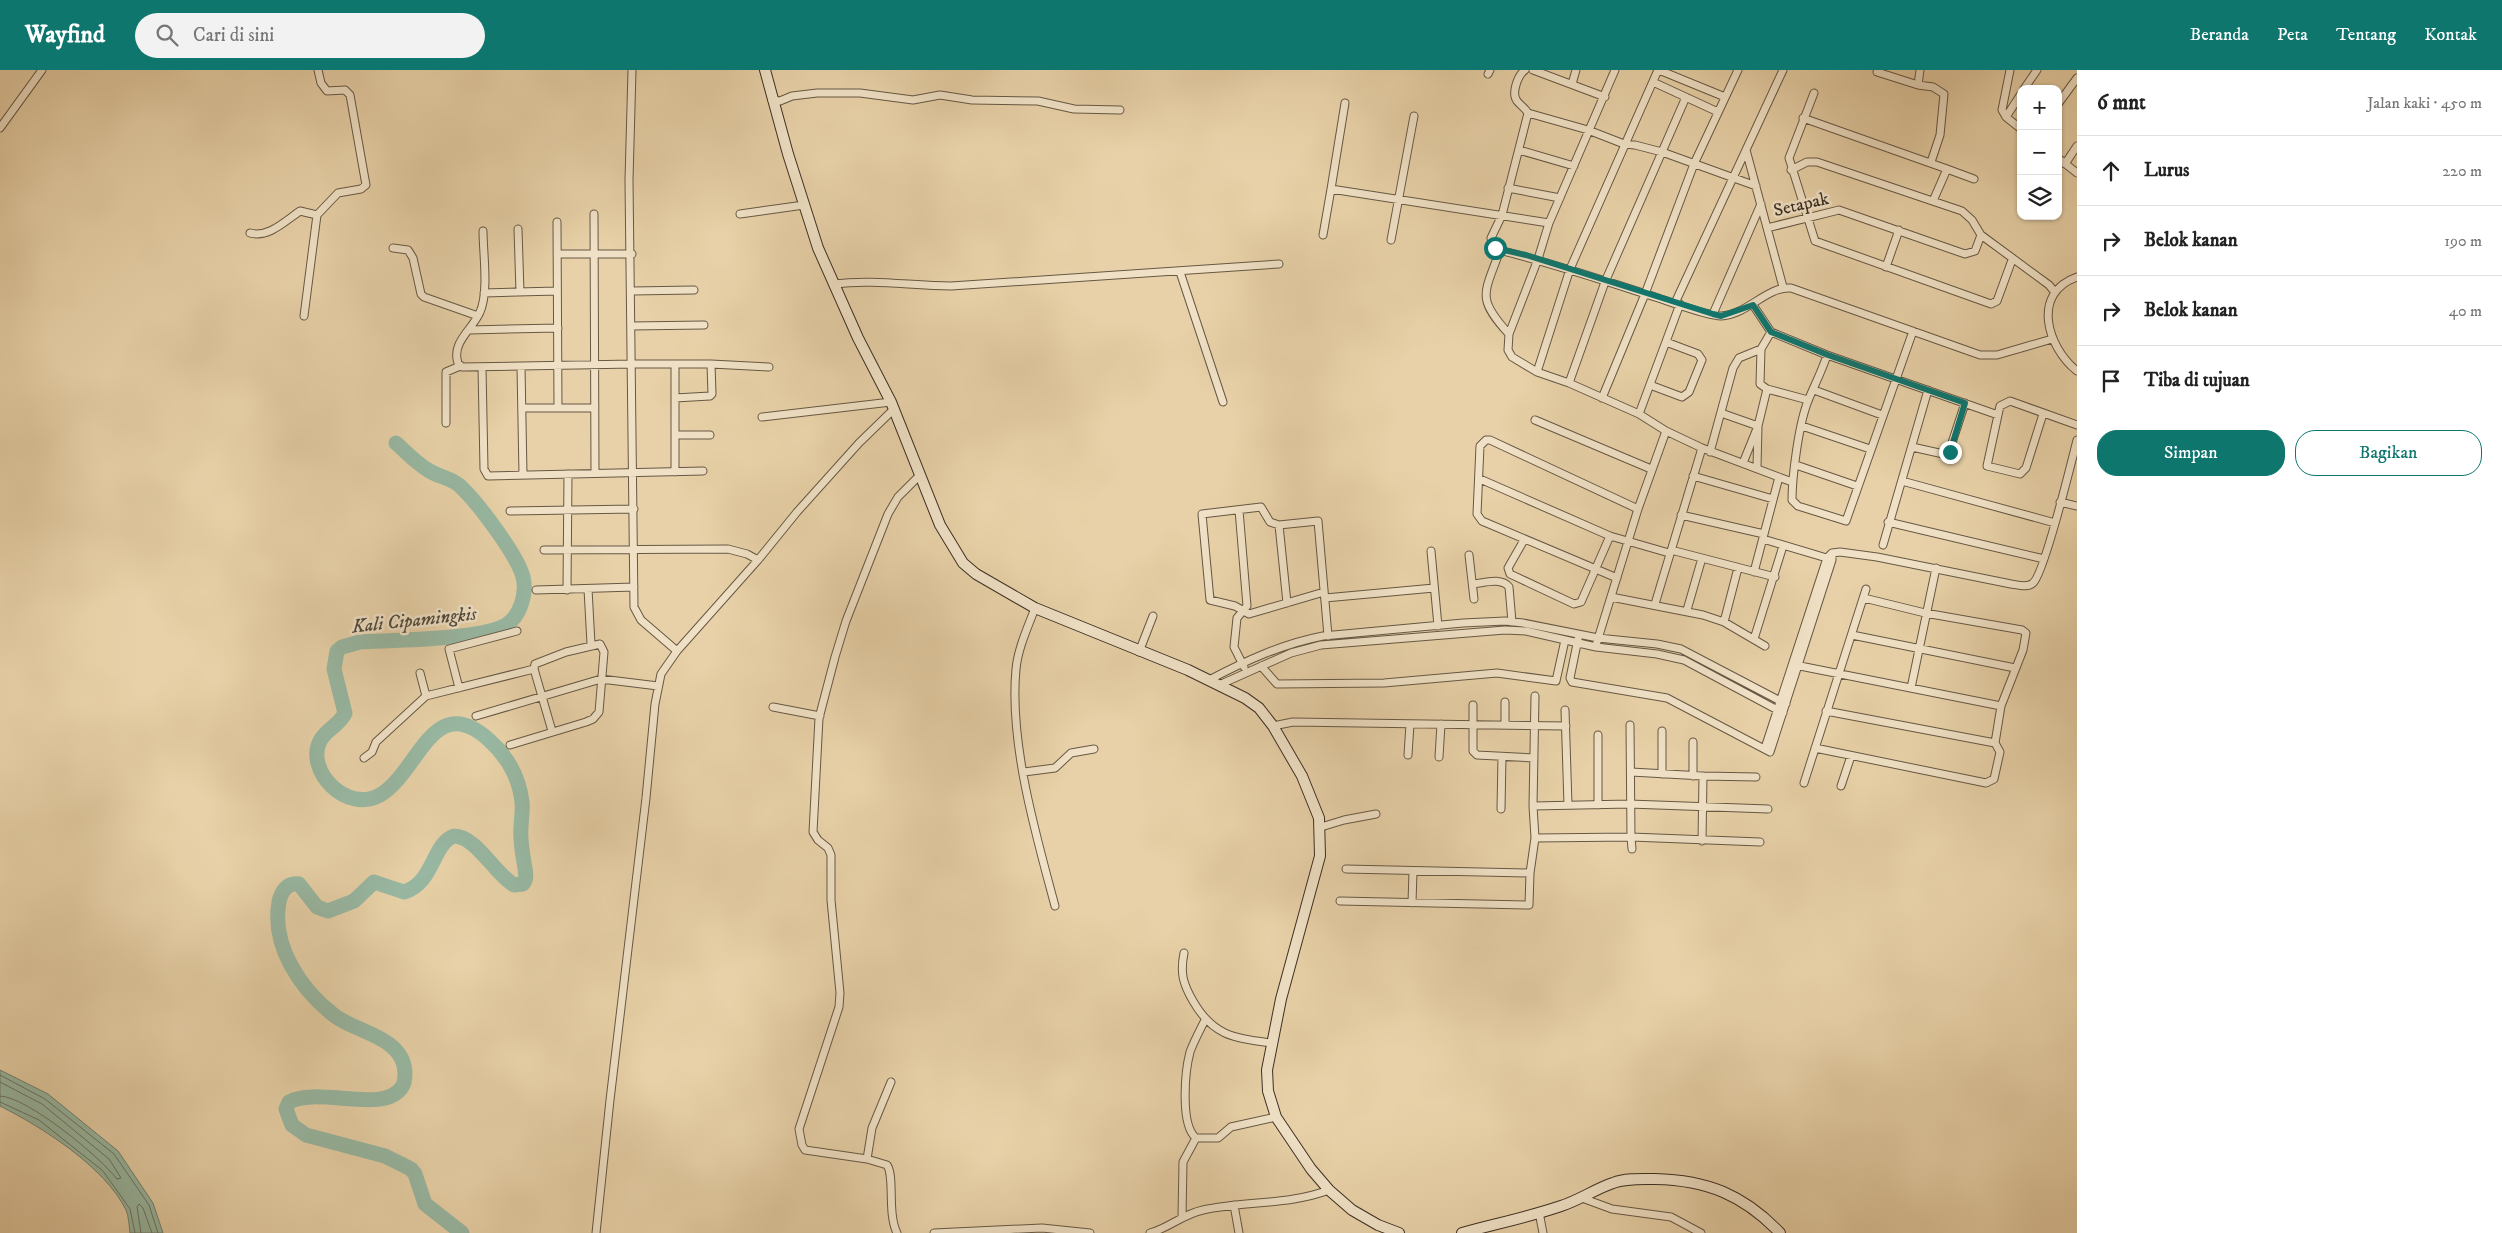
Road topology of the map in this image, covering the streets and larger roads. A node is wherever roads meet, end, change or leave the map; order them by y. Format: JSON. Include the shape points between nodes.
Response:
{"nodes":[{"id":1,"x":42,"y":70,"type":"edge"},
{"id":2,"x":318,"y":70,"type":"edge"},
{"id":3,"x":632,"y":70,"type":"edge"},
{"id":4,"x":763,"y":70,"type":"edge"},
{"id":5,"x":1525,"y":70,"type":"edge"},
{"id":6,"x":1533,"y":70,"type":"edge"},
{"id":7,"x":1576,"y":70,"type":"edge"},
{"id":8,"x":1615,"y":70,"type":"edge"},
{"id":9,"x":1658,"y":70,"type":"edge"},
{"id":10,"x":1738,"y":70,"type":"edge"},
{"id":11,"x":1783,"y":70,"type":"edge"},
{"id":12,"x":1920,"y":70,"type":"edge"},
{"id":13,"x":2010,"y":70,"type":"edge"},
{"id":14,"x":2037,"y":70,"type":"edge"},
{"id":15,"x":1876,"y":72,"type":"dead end"},
{"id":16,"x":2077,"y":78,"type":"edge"},
{"id":17,"x":1653,"y":82,"type":"junction"},
{"id":18,"x":1572,"y":84,"type":"junction"},
{"id":19,"x":1918,"y":85,"type":"junction"},
{"id":20,"x":2027,"y":85,"type":"edge"},
{"id":21,"x":1814,"y":93,"type":"dead end"},
{"id":22,"x":1605,"y":97,"type":"junction"},
{"id":23,"x":1686,"y":97,"type":"junction"},
{"id":24,"x":1725,"y":97,"type":"junction"},
{"id":25,"x":2062,"y":99,"type":"edge"},
{"id":26,"x":2017,"y":100,"type":"edge"},
{"id":27,"x":776,"y":101,"type":"junction"},
{"id":28,"x":1345,"y":103,"type":"dead end"},
{"id":29,"x":1120,"y":110,"type":"dead end"},
{"id":30,"x":1718,"y":112,"type":"junction"},
{"id":31,"x":1528,"y":113,"type":"junction"},
{"id":32,"x":1414,"y":116,"type":"dead end"},
{"id":33,"x":2006,"y":117,"type":"junction"},
{"id":34,"x":1803,"y":118,"type":"junction"},
{"id":35,"x":2017,"y":126,"type":"edge"},
{"id":36,"x":0,"y":128,"type":"edge"},
{"id":37,"x":1588,"y":130,"type":"junction"},
{"id":38,"x":1624,"y":144,"type":"junction"},
{"id":39,"x":2077,"y":146,"type":"edge"},
{"id":40,"x":1519,"y":150,"type":"junction"},
{"id":41,"x":1746,"y":150,"type":"junction"},
{"id":42,"x":1662,"y":152,"type":"junction"},
{"id":43,"x":2062,"y":161,"type":"edge"},
{"id":44,"x":1931,"y":162,"type":"junction"},
{"id":45,"x":1694,"y":164,"type":"junction"},
{"id":46,"x":2065,"y":164,"type":"junction"},
{"id":47,"x":1574,"y":166,"type":"junction"},
{"id":48,"x":1947,"y":169,"type":"junction"},
{"id":49,"x":1791,"y":170,"type":"junction"},
{"id":50,"x":2077,"y":173,"type":"edge"},
{"id":51,"x":1732,"y":179,"type":"junction"},
{"id":52,"x":1974,"y":179,"type":"dead end"},
{"id":53,"x":1756,"y":186,"type":"junction"},
{"id":54,"x":1508,"y":188,"type":"junction"},
{"id":55,"x":1331,"y":189,"type":"junction"},
{"id":56,"x":1560,"y":198,"type":"junction"},
{"id":57,"x":1399,"y":199,"type":"junction"},
{"id":58,"x":1933,"y":201,"type":"junction"},
{"id":59,"x":1761,"y":204,"type":"junction"},
{"id":60,"x":804,"y":205,"type":"junction"},
{"id":61,"x":594,"y":214,"type":"dead end"},
{"id":62,"x":740,"y":214,"type":"dead end"},
{"id":63,"x":316,"y":215,"type":"junction"},
{"id":64,"x":1502,"y":215,"type":"junction"},
{"id":65,"x":1807,"y":218,"type":"junction"},
{"id":66,"x":557,"y":222,"type":"dead end"},
{"id":67,"x":1550,"y":223,"type":"junction"},
{"id":68,"x":1767,"y":228,"type":"junction"},
{"id":69,"x":518,"y":229,"type":"dead end"},
{"id":70,"x":1899,"y":230,"type":"junction"},
{"id":71,"x":483,"y":231,"type":"dead end"},
{"id":72,"x":250,"y":233,"type":"dead end"},
{"id":73,"x":1324,"y":235,"type":"dead end"},
{"id":74,"x":1981,"y":235,"type":"junction"},
{"id":75,"x":1391,"y":240,"type":"dead end"},
{"id":76,"x":393,"y":248,"type":"dead end"},
{"id":77,"x":1500,"y":250,"type":"junction"},
{"id":78,"x":594,"y":253,"type":"junction"},
{"id":79,"x":557,"y":254,"type":"junction"},
{"id":80,"x":632,"y":254,"type":"junction"},
{"id":81,"x":1538,"y":260,"type":"junction"},
{"id":82,"x":2012,"y":260,"type":"junction"},
{"id":83,"x":1279,"y":264,"type":"dead end"},
{"id":84,"x":1886,"y":267,"type":"junction"},
{"id":85,"x":1570,"y":269,"type":"junction"},
{"id":86,"x":1180,"y":272,"type":"junction"},
{"id":87,"x":2077,"y":277,"type":"edge"},
{"id":88,"x":1605,"y":282,"type":"junction"},
{"id":89,"x":839,"y":283,"type":"junction"},
{"id":90,"x":1782,"y":287,"type":"junction"},
{"id":91,"x":694,"y":290,"type":"dead end"},
{"id":92,"x":557,"y":291,"type":"junction"},
{"id":93,"x":632,"y":291,"type":"junction"},
{"id":94,"x":2054,"y":291,"type":"junction"},
{"id":95,"x":520,"y":292,"type":"junction"},
{"id":96,"x":484,"y":293,"type":"junction"},
{"id":97,"x":1645,"y":294,"type":"junction"},
{"id":98,"x":1678,"y":304,"type":"junction"},
{"id":99,"x":1753,"y":305,"type":"junction"},
{"id":100,"x":1713,"y":314,"type":"junction"},
{"id":101,"x":304,"y":316,"type":"dead end"},
{"id":102,"x":478,"y":316,"type":"junction"},
{"id":103,"x":704,"y":325,"type":"dead end"},
{"id":104,"x":631,"y":326,"type":"junction"},
{"id":105,"x":558,"y":328,"type":"junction"},
{"id":106,"x":469,"y":330,"type":"junction"},
{"id":107,"x":1913,"y":331,"type":"junction"},
{"id":108,"x":1771,"y":332,"type":"junction"},
{"id":109,"x":1509,"y":334,"type":"junction"},
{"id":110,"x":2052,"y":339,"type":"junction"},
{"id":111,"x":1666,"y":342,"type":"junction"},
{"id":112,"x":1761,"y":349,"type":"junction"},
{"id":113,"x":1828,"y":355,"type":"junction"},
{"id":114,"x":594,"y":364,"type":"junction"},
{"id":115,"x":633,"y":364,"type":"junction"},
{"id":116,"x":675,"y":364,"type":"junction"},
{"id":117,"x":711,"y":364,"type":"junction"},
{"id":118,"x":460,"y":366,"type":"junction"},
{"id":119,"x":521,"y":366,"type":"junction"},
{"id":120,"x":558,"y":366,"type":"junction"},
{"id":121,"x":482,"y":367,"type":"junction"},
{"id":122,"x":769,"y":367,"type":"dead end"},
{"id":123,"x":2077,"y":371,"type":"edge"},
{"id":124,"x":1537,"y":372,"type":"junction"},
{"id":125,"x":1896,"y":379,"type":"junction"},
{"id":126,"x":1568,"y":383,"type":"junction"},
{"id":127,"x":1650,"y":385,"type":"junction"},
{"id":128,"x":1767,"y":389,"type":"junction"},
{"id":129,"x":1814,"y":390,"type":"junction"},
{"id":130,"x":1928,"y":390,"type":"junction"},
{"id":131,"x":675,"y":398,"type":"junction"},
{"id":132,"x":1602,"y":398,"type":"junction"},
{"id":133,"x":1808,"y":400,"type":"junction"},
{"id":134,"x":1223,"y":402,"type":"dead end"},
{"id":135,"x":1965,"y":403,"type":"junction"},
{"id":136,"x":893,"y":406,"type":"junction"},
{"id":137,"x":522,"y":408,"type":"junction"},
{"id":138,"x":558,"y":408,"type":"junction"},
{"id":139,"x":595,"y":408,"type":"junction"},
{"id":140,"x":1721,"y":413,"type":"junction"},
{"id":141,"x":1639,"y":414,"type":"junction"},
{"id":142,"x":1998,"y":414,"type":"junction"},
{"id":143,"x":2043,"y":414,"type":"junction"},
{"id":144,"x":1882,"y":415,"type":"junction"},
{"id":145,"x":762,"y":417,"type":"dead end"},
{"id":146,"x":1535,"y":420,"type":"dead end"},
{"id":147,"x":446,"y":423,"type":"dead end"},
{"id":148,"x":2077,"y":425,"type":"edge"},
{"id":149,"x":1758,"y":426,"type":"junction"},
{"id":150,"x":1802,"y":426,"type":"junction"},
{"id":151,"x":1666,"y":431,"type":"junction"},
{"id":152,"x":710,"y":434,"type":"dead end"},
{"id":153,"x":675,"y":435,"type":"junction"},
{"id":154,"x":2077,"y":440,"type":"edge"},
{"id":155,"x":1912,"y":447,"type":"junction"},
{"id":156,"x":1702,"y":448,"type":"junction"},
{"id":157,"x":1870,"y":449,"type":"junction"},
{"id":158,"x":1710,"y":452,"type":"junction"},
{"id":159,"x":1743,"y":463,"type":"junction"},
{"id":160,"x":1796,"y":465,"type":"junction"},
{"id":161,"x":2074,"y":465,"type":"edge"},
{"id":162,"x":1757,"y":468,"type":"junction"},
{"id":163,"x":1651,"y":469,"type":"junction"},
{"id":164,"x":703,"y":471,"type":"dead end"},
{"id":165,"x":675,"y":472,"type":"junction"},
{"id":166,"x":595,"y":473,"type":"junction"},
{"id":167,"x":634,"y":473,"type":"junction"},
{"id":168,"x":523,"y":474,"type":"junction"},
{"id":169,"x":568,"y":474,"type":"junction"},
{"id":170,"x":920,"y":475,"type":"junction"},
{"id":171,"x":1693,"y":476,"type":"junction"},
{"id":172,"x":1779,"y":477,"type":"junction"},
{"id":173,"x":1480,"y":479,"type":"junction"},
{"id":174,"x":1902,"y":481,"type":"junction"},
{"id":175,"x":1792,"y":482,"type":"junction"},
{"id":176,"x":1857,"y":486,"type":"junction"},
{"id":177,"x":1772,"y":499,"type":"junction"},
{"id":178,"x":2060,"y":502,"type":"junction"},
{"id":179,"x":2077,"y":506,"type":"edge"},
{"id":180,"x":634,"y":509,"type":"junction"},
{"id":181,"x":1638,"y":509,"type":"junction"},
{"id":182,"x":568,"y":510,"type":"junction"},
{"id":183,"x":1239,"y":510,"type":"junction"},
{"id":184,"x":510,"y":512,"type":"dead end"},
{"id":185,"x":1682,"y":515,"type":"junction"},
{"id":186,"x":1888,"y":522,"type":"junction"},
{"id":187,"x":2055,"y":523,"type":"junction"},
{"id":188,"x":1279,"y":525,"type":"junction"},
{"id":189,"x":1610,"y":536,"type":"junction"},
{"id":190,"x":1763,"y":537,"type":"junction"},
{"id":191,"x":1524,"y":540,"type":"junction"},
{"id":192,"x":1628,"y":540,"type":"junction"},
{"id":193,"x":1883,"y":545,"type":"dead end"},
{"id":194,"x":1783,"y":546,"type":"junction"},
{"id":195,"x":544,"y":550,"type":"dead end"},
{"id":196,"x":567,"y":550,"type":"junction"},
{"id":197,"x":634,"y":550,"type":"junction"},
{"id":198,"x":1431,"y":551,"type":"dead end"},
{"id":199,"x":1670,"y":552,"type":"junction"},
{"id":200,"x":1470,"y":555,"type":"dead end"},
{"id":201,"x":1831,"y":557,"type":"junction"},
{"id":202,"x":1702,"y":558,"type":"junction"},
{"id":203,"x":2044,"y":559,"type":"junction"},
{"id":204,"x":758,"y":560,"type":"junction"},
{"id":205,"x":1738,"y":568,"type":"junction"},
{"id":206,"x":1936,"y":568,"type":"junction"},
{"id":207,"x":1595,"y":571,"type":"junction"},
{"id":208,"x":1754,"y":572,"type":"junction"},
{"id":209,"x":1775,"y":577,"type":"junction"},
{"id":210,"x":1617,"y":578,"type":"junction"},
{"id":211,"x":1473,"y":584,"type":"junction"},
{"id":212,"x":634,"y":587,"type":"junction"},
{"id":213,"x":1434,"y":588,"type":"junction"},
{"id":214,"x":588,"y":589,"type":"junction"},
{"id":215,"x":1866,"y":589,"type":"dead end"},
{"id":216,"x":536,"y":590,"type":"dead end"},
{"id":217,"x":567,"y":590,"type":"junction"},
{"id":218,"x":1324,"y":595,"type":"junction"},
{"id":219,"x":1611,"y":597,"type":"junction"},
{"id":220,"x":1864,"y":598,"type":"junction"},
{"id":221,"x":1474,"y":599,"type":"dead end"},
{"id":222,"x":1286,"y":603,"type":"junction"},
{"id":223,"x":1655,"y":604,"type":"junction"},
{"id":224,"x":1036,"y":608,"type":"junction"},
{"id":225,"x":1687,"y":610,"type":"junction"},
{"id":226,"x":1243,"y":611,"type":"junction"},
{"id":227,"x":1925,"y":613,"type":"junction"},
{"id":228,"x":1153,"y":616,"type":"dead end"},
{"id":229,"x":1512,"y":622,"type":"junction"},
{"id":230,"x":1724,"y":622,"type":"junction"},
{"id":231,"x":1438,"y":626,"type":"junction"},
{"id":232,"x":518,"y":631,"type":"dead end"},
{"id":233,"x":1579,"y":634,"type":"junction"},
{"id":234,"x":1852,"y":635,"type":"junction"},
{"id":235,"x":1328,"y":636,"type":"junction"},
{"id":236,"x":1598,"y":638,"type":"junction"},
{"id":237,"x":1754,"y":639,"type":"junction"},
{"id":238,"x":1565,"y":640,"type":"junction"},
{"id":239,"x":1578,"y":642,"type":"junction"},
{"id":240,"x":591,"y":644,"type":"junction"},
{"id":241,"x":1764,"y":646,"type":"dead end"},
{"id":242,"x":1596,"y":647,"type":"junction"},
{"id":243,"x":1140,"y":649,"type":"junction"},
{"id":244,"x":1918,"y":650,"type":"junction"},
{"id":245,"x":677,"y":651,"type":"junction"},
{"id":246,"x":1243,"y":664,"type":"junction"},
{"id":247,"x":1795,"y":664,"type":"junction"},
{"id":248,"x":1261,"y":666,"type":"junction"},
{"id":249,"x":2015,"y":668,"type":"junction"},
{"id":250,"x":534,"y":669,"type":"junction"},
{"id":251,"x":420,"y":673,"type":"dead end"},
{"id":252,"x":1246,"y":673,"type":"junction"},
{"id":253,"x":1839,"y":675,"type":"junction"},
{"id":254,"x":601,"y":679,"type":"junction"},
{"id":255,"x":1214,"y":683,"type":"junction"},
{"id":256,"x":658,"y":686,"type":"junction"},
{"id":257,"x":459,"y":688,"type":"junction"},
{"id":258,"x":1911,"y":688,"type":"junction"},
{"id":259,"x":541,"y":695,"type":"junction"},
{"id":260,"x":426,"y":696,"type":"junction"},
{"id":261,"x":1535,"y":696,"type":"dead end"},
{"id":262,"x":1505,"y":702,"type":"dead end"},
{"id":263,"x":1783,"y":703,"type":"junction"},
{"id":264,"x":1473,"y":705,"type":"dead end"},
{"id":265,"x":2001,"y":706,"type":"junction"},
{"id":266,"x":773,"y":707,"type":"dead end"},
{"id":267,"x":1776,"y":709,"type":"junction"},
{"id":268,"x":1565,"y":710,"type":"dead end"},
{"id":269,"x":1826,"y":711,"type":"junction"},
{"id":270,"x":1783,"y":713,"type":"junction"},
{"id":271,"x":476,"y":716,"type":"dead end"},
{"id":272,"x":820,"y":716,"type":"junction"},
{"id":273,"x":1410,"y":724,"type":"junction"},
{"id":274,"x":1441,"y":724,"type":"junction"},
{"id":275,"x":1473,"y":724,"type":"junction"},
{"id":276,"x":1505,"y":724,"type":"junction"},
{"id":277,"x":1276,"y":725,"type":"junction"},
{"id":278,"x":1535,"y":725,"type":"junction"},
{"id":279,"x":1630,"y":725,"type":"dead end"},
{"id":280,"x":1566,"y":726,"type":"junction"},
{"id":281,"x":552,"y":731,"type":"junction"},
{"id":282,"x":1662,"y":731,"type":"dead end"},
{"id":283,"x":1598,"y":735,"type":"dead end"},
{"id":284,"x":1693,"y":742,"type":"dead end"},
{"id":285,"x":1994,"y":743,"type":"junction"},
{"id":286,"x":510,"y":745,"type":"dead end"},
{"id":287,"x":1765,"y":748,"type":"junction"},
{"id":288,"x":1815,"y":748,"type":"junction"},
{"id":289,"x":1094,"y":749,"type":"dead end"},
{"id":290,"x":1408,"y":755,"type":"dead end"},
{"id":291,"x":1851,"y":756,"type":"junction"},
{"id":292,"x":1439,"y":757,"type":"dead end"},
{"id":293,"x":1502,"y":757,"type":"junction"},
{"id":294,"x":364,"y":758,"type":"dead end"},
{"id":295,"x":1534,"y":758,"type":"junction"},
{"id":296,"x":1024,"y":772,"type":"junction"},
{"id":297,"x":1631,"y":772,"type":"junction"},
{"id":298,"x":1662,"y":774,"type":"junction"},
{"id":299,"x":1694,"y":776,"type":"junction"},
{"id":300,"x":1703,"y":776,"type":"junction"},
{"id":301,"x":1756,"y":777,"type":"dead end"},
{"id":302,"x":1804,"y":783,"type":"dead end"},
{"id":303,"x":1841,"y":786,"type":"dead end"},
{"id":304,"x":1629,"y":804,"type":"junction"},
{"id":305,"x":1568,"y":805,"type":"junction"},
{"id":306,"x":1598,"y":805,"type":"junction"},
{"id":307,"x":1533,"y":806,"type":"junction"},
{"id":308,"x":1704,"y":807,"type":"junction"},
{"id":309,"x":1501,"y":808,"type":"dead end"},
{"id":310,"x":1768,"y":809,"type":"dead end"},
{"id":311,"x":1376,"y":814,"type":"dead end"},
{"id":312,"x":1326,"y":825,"type":"junction"},
{"id":313,"x":1631,"y":837,"type":"junction"},
{"id":314,"x":1535,"y":838,"type":"junction"},
{"id":315,"x":1702,"y":841,"type":"junction"},
{"id":316,"x":1760,"y":842,"type":"dead end"},
{"id":317,"x":1632,"y":849,"type":"dead end"},
{"id":318,"x":1346,"y":869,"type":"dead end"},
{"id":319,"x":1413,"y":870,"type":"junction"},
{"id":320,"x":1530,"y":873,"type":"junction"},
{"id":321,"x":1340,"y":901,"type":"dead end"},
{"id":322,"x":1412,"y":902,"type":"junction"},
{"id":323,"x":1055,"y":906,"type":"dead end"},
{"id":324,"x":1184,"y":953,"type":"dead end"},
{"id":325,"x":1205,"y":1020,"type":"junction"},
{"id":326,"x":1271,"y":1043,"type":"junction"},
{"id":327,"x":891,"y":1082,"type":"dead end"},
{"id":328,"x":1276,"y":1118,"type":"junction"},
{"id":329,"x":1196,"y":1138,"type":"junction"},
{"id":330,"x":867,"y":1159,"type":"junction"},
{"id":331,"x":1329,"y":1190,"type":"junction"},
{"id":332,"x":1586,"y":1197,"type":"junction"},
{"id":333,"x":1234,"y":1205,"type":"junction"},
{"id":334,"x":1539,"y":1212,"type":"junction"},
{"id":335,"x":1182,"y":1217,"type":"junction"},
{"id":336,"x":596,"y":1233,"type":"edge"},
{"id":337,"x":897,"y":1233,"type":"edge"},
{"id":338,"x":934,"y":1233,"type":"edge"},
{"id":339,"x":1090,"y":1233,"type":"edge"},
{"id":340,"x":1150,"y":1233,"type":"edge"},
{"id":341,"x":1240,"y":1233,"type":"edge"},
{"id":342,"x":1399,"y":1233,"type":"edge"},
{"id":343,"x":1462,"y":1233,"type":"edge"},
{"id":344,"x":1544,"y":1233,"type":"edge"},
{"id":345,"x":1701,"y":1233,"type":"edge"},
{"id":346,"x":1780,"y":1233,"type":"edge"}],
"edges":[{"from":1,"to":36,"type":"street"},
{"from":2,"to":63,"type":"street","via":[[325,89],[329,92],[345,90],[350,95],[366,185],[338,193]]},
{"from":3,"to":80,"type":"street","via":[[629,180]]},
{"from":4,"to":27,"type":"street"},
{"from":5,"to":31,"type":"street","via":[[1514,94]]},
{"from":6,"to":18,"type":"street"},
{"from":7,"to":18,"type":"street"},
{"from":8,"to":22,"type":"street"},
{"from":9,"to":17,"type":"street"},
{"from":9,"to":24,"type":"street"},
{"from":10,"to":24,"type":"street"},
{"from":11,"to":41,"type":"street"},
{"from":12,"to":19,"type":"street"},
{"from":13,"to":33,"type":"street","via":[[2002,108]]},
{"from":14,"to":20,"type":"street"},
{"from":15,"to":19,"type":"street"},
{"from":16,"to":25,"type":"street"},
{"from":17,"to":23,"type":"street"},
{"from":17,"to":38,"type":"street"},
{"from":18,"to":22,"type":"street"},
{"from":19,"to":44,"type":"street","via":[[1933,87],[1944,94],[1940,135]]},
{"from":21,"to":34,"type":"street"},
{"from":22,"to":37,"type":"street"},
{"from":23,"to":30,"type":"street"},
{"from":23,"to":42,"type":"street"},
{"from":24,"to":30,"type":"street"},
{"from":26,"to":33,"type":"street"},
{"from":27,"to":29,"type":"street","via":[[792,96],[837,93],[919,100],[940,95],[972,100],[1038,101],[1074,109]]},
{"from":27,"to":60,"type":"street"},
{"from":28,"to":55,"type":"street"},
{"from":30,"to":45,"type":"street"},
{"from":31,"to":37,"type":"street"},
{"from":31,"to":40,"type":"street"},
{"from":32,"to":57,"type":"street"},
{"from":33,"to":35,"type":"street"},
{"from":34,"to":44,"type":"street"},
{"from":34,"to":49,"type":"street","via":[[1790,153]]},
{"from":37,"to":38,"type":"street"},
{"from":37,"to":47,"type":"street"},
{"from":38,"to":42,"type":"street"},
{"from":38,"to":85,"type":"street"},
{"from":39,"to":46,"type":"street"},
{"from":40,"to":47,"type":"street"},
{"from":40,"to":54,"type":"street"},
{"from":41,"to":51,"type":"street"},
{"from":41,"to":53,"type":"street"},
{"from":42,"to":45,"type":"street"},
{"from":42,"to":88,"type":"street"},
{"from":43,"to":46,"type":"street"},
{"from":44,"to":48,"type":"street"},
{"from":45,"to":51,"type":"street"},
{"from":45,"to":97,"type":"street"},
{"from":46,"to":50,"type":"street"},
{"from":47,"to":56,"type":"street"},
{"from":48,"to":52,"type":"street"},
{"from":48,"to":58,"type":"street"},
{"from":49,"to":58,"type":"street","via":[[1807,162],[1817,162]]},
{"from":49,"to":65,"type":"street"},
{"from":51,"to":53,"type":"street"},
{"from":51,"to":98,"type":"street"},
{"from":53,"to":59,"type":"street"},
{"from":54,"to":56,"type":"street"},
{"from":54,"to":64,"type":"street"},
{"from":55,"to":57,"type":"street"},
{"from":55,"to":73,"type":"street"},
{"from":56,"to":67,"type":"street"},
{"from":57,"to":64,"type":"street"},
{"from":57,"to":75,"type":"street"},
{"from":58,"to":74,"type":"street","via":[[1962,211]]},
{"from":59,"to":68,"type":"street"},
{"from":59,"to":100,"type":"street"},
{"from":60,"to":62,"type":"street"},
{"from":60,"to":89,"type":"street"},
{"from":61,"to":78,"type":"street"},
{"from":63,"to":72,"type":"street","via":[[300,212],[268,232]]},
{"from":63,"to":101,"type":"street"},
{"from":64,"to":67,"type":"street"},
{"from":64,"to":77,"type":"street","via":[[1491,243]]},
{"from":65,"to":68,"type":"street","name":"Setapak"},
{"from":65,"to":70,"type":"street","name":"Setapak","via":[[1839,210]]},
{"from":65,"to":84,"type":"street","via":[[1815,241]]},
{"from":66,"to":79,"type":"street"},
{"from":67,"to":81,"type":"street"},
{"from":68,"to":90,"type":"street"},
{"from":69,"to":95,"type":"street"},
{"from":70,"to":74,"type":"street","name":"Setapak","via":[[1965,254],[1975,251]]},
{"from":70,"to":84,"type":"street"},
{"from":71,"to":96,"type":"street"},
{"from":74,"to":82,"type":"street"},
{"from":76,"to":102,"type":"street","via":[[408,250],[412,255],[424,297]]},
{"from":77,"to":81,"type":"street"},
{"from":77,"to":109,"type":"street","via":[[1485,299],[1489,311]]},
{"from":78,"to":79,"type":"street"},
{"from":78,"to":80,"type":"street"},
{"from":78,"to":114,"type":"street"},
{"from":79,"to":92,"type":"street"},
{"from":80,"to":93,"type":"street"},
{"from":81,"to":85,"type":"street"},
{"from":81,"to":109,"type":"street"},
{"from":82,"to":84,"type":"street","via":[[1997,301],[1991,304]]},
{"from":82,"to":94,"type":"street"},
{"from":83,"to":86,"type":"street"},
{"from":85,"to":88,"type":"street"},
{"from":85,"to":124,"type":"street"},
{"from":86,"to":89,"type":"street","via":[[951,286]]},
{"from":86,"to":134,"type":"street"},
{"from":87,"to":94,"type":"street","via":[[2062,283]]},
{"from":88,"to":97,"type":"street"},
{"from":88,"to":126,"type":"street"},
{"from":89,"to":136,"type":"street","via":[[858,338]]},
{"from":90,"to":99,"type":"street"},
{"from":90,"to":107,"type":"street"},
{"from":91,"to":93,"type":"street"},
{"from":92,"to":95,"type":"street"},
{"from":92,"to":105,"type":"street"},
{"from":93,"to":104,"type":"street"},
{"from":94,"to":110,"type":"street","via":[[2049,313]]},
{"from":95,"to":96,"type":"street"},
{"from":96,"to":102,"type":"street"},
{"from":97,"to":98,"type":"street"},
{"from":97,"to":132,"type":"street"},
{"from":98,"to":100,"type":"street"},
{"from":98,"to":111,"type":"street"},
{"from":99,"to":100,"type":"street","via":[[1721,316]]},
{"from":99,"to":108,"type":"street"},
{"from":102,"to":106,"type":"street"},
{"from":103,"to":104,"type":"street"},
{"from":104,"to":115,"type":"street"},
{"from":105,"to":106,"type":"street"},
{"from":105,"to":120,"type":"street"},
{"from":106,"to":118,"type":"street","via":[[457,350],[456,359]]},
{"from":107,"to":110,"type":"street","via":[[1988,356]]},
{"from":107,"to":125,"type":"street"},
{"from":108,"to":112,"type":"street"},
{"from":108,"to":113,"type":"street"},
{"from":109,"to":124,"type":"street","via":[[1508,350],[1512,357]]},
{"from":110,"to":123,"type":"street","via":[[2058,352]]},
{"from":111,"to":127,"type":"street"},
{"from":111,"to":127,"type":"street","via":[[1698,354],[1702,360],[1685,396]]},
{"from":112,"to":128,"type":"street","via":[[1759,379]]},
{"from":112,"to":140,"type":"street","via":[[1739,358]]},
{"from":113,"to":125,"type":"street"},
{"from":113,"to":129,"type":"street"},
{"from":114,"to":115,"type":"street"},
{"from":114,"to":120,"type":"street"},
{"from":114,"to":139,"type":"street"},
{"from":115,"to":116,"type":"street"},
{"from":115,"to":167,"type":"street"},
{"from":116,"to":117,"type":"street"},
{"from":116,"to":131,"type":"street"},
{"from":117,"to":122,"type":"street"},
{"from":117,"to":131,"type":"street","via":[[710,396]]},
{"from":118,"to":121,"type":"street"},
{"from":118,"to":147,"type":"street","via":[[446,372]]},
{"from":119,"to":120,"type":"street"},
{"from":119,"to":121,"type":"street"},
{"from":119,"to":137,"type":"street"},
{"from":120,"to":138,"type":"street"},
{"from":121,"to":168,"type":"street","via":[[485,472],[491,476]]},
{"from":124,"to":126,"type":"street"},
{"from":125,"to":130,"type":"street"},
{"from":125,"to":144,"type":"street"},
{"from":126,"to":132,"type":"street"},
{"from":127,"to":141,"type":"street"},
{"from":128,"to":133,"type":"street"},
{"from":128,"to":149,"type":"street"},
{"from":129,"to":133,"type":"street"},
{"from":129,"to":144,"type":"street"},
{"from":130,"to":135,"type":"street"},
{"from":130,"to":155,"type":"street"},
{"from":131,"to":153,"type":"street"},
{"from":132,"to":141,"type":"street"},
{"from":133,"to":150,"type":"street"},
{"from":135,"to":142,"type":"street"},
{"from":135,"to":155,"type":"street","via":[[1948,455]]},
{"from":136,"to":145,"type":"street"},
{"from":136,"to":170,"type":"street"},
{"from":136,"to":204,"type":"street"},
{"from":137,"to":138,"type":"street"},
{"from":137,"to":168,"type":"street"},
{"from":138,"to":139,"type":"street"},
{"from":139,"to":166,"type":"street"},
{"from":140,"to":149,"type":"street"},
{"from":140,"to":158,"type":"street"},
{"from":141,"to":151,"type":"street"},
{"from":142,"to":143,"type":"street","via":[[2000,406],[2010,401]]},
{"from":142,"to":143,"type":"street","via":[[1987,466],[2020,474],[2026,468]]},
{"from":143,"to":148,"type":"street"},
{"from":144,"to":157,"type":"street"},
{"from":146,"to":163,"type":"street"},
{"from":149,"to":159,"type":"street"},
{"from":149,"to":162,"type":"street"},
{"from":150,"to":157,"type":"street"},
{"from":150,"to":160,"type":"street"},
{"from":151,"to":156,"type":"street"},
{"from":151,"to":163,"type":"street"},
{"from":152,"to":153,"type":"street"},
{"from":153,"to":165,"type":"street"},
{"from":154,"to":161,"type":"street"},
{"from":155,"to":174,"type":"street"},
{"from":156,"to":158,"type":"street"},
{"from":156,"to":171,"type":"street"},
{"from":157,"to":176,"type":"street"},
{"from":158,"to":159,"type":"street"},
{"from":159,"to":162,"type":"street"},
{"from":160,"to":175,"type":"street"},
{"from":160,"to":176,"type":"street"},
{"from":161,"to":178,"type":"street"},
{"from":162,"to":172,"type":"street"},
{"from":163,"to":181,"type":"street"},
{"from":164,"to":165,"type":"street"},
{"from":165,"to":167,"type":"street"},
{"from":166,"to":167,"type":"street"},
{"from":166,"to":169,"type":"street"},
{"from":167,"to":180,"type":"street"},
{"from":168,"to":169,"type":"street"},
{"from":169,"to":182,"type":"street"},
{"from":170,"to":224,"type":"street","via":[[947,538],[963,563],[976,574]]},
{"from":170,"to":272,"type":"street","via":[[898,497],[888,514],[846,621]]},
{"from":171,"to":177,"type":"street"},
{"from":171,"to":185,"type":"street"},
{"from":172,"to":175,"type":"street"},
{"from":172,"to":177,"type":"street"},
{"from":173,"to":181,"type":"street","via":[[1480,446],[1490,440]]},
{"from":173,"to":189,"type":"street"},
{"from":173,"to":191,"type":"street","via":[[1479,518]]},
{"from":174,"to":186,"type":"street"},
{"from":174,"to":187,"type":"street"},
{"from":175,"to":176,"type":"street","via":[[1794,504],[1846,521]]},
{"from":177,"to":190,"type":"street"},
{"from":178,"to":179,"type":"street"},
{"from":178,"to":187,"type":"street"},
{"from":180,"to":182,"type":"street"},
{"from":180,"to":197,"type":"street"},
{"from":181,"to":192,"type":"street"},
{"from":182,"to":184,"type":"street"},
{"from":182,"to":196,"type":"street"},
{"from":183,"to":188,"type":"street","via":[[1260,507],[1270,522]]},
{"from":183,"to":226,"type":"street","via":[[1247,606]]},
{"from":183,"to":226,"type":"street","via":[[1202,514],[1210,600]]},
{"from":185,"to":190,"type":"street"},
{"from":185,"to":199,"type":"street"},
{"from":186,"to":193,"type":"street"},
{"from":186,"to":203,"type":"street"},
{"from":187,"to":203,"type":"street"},
{"from":188,"to":218,"type":"street","via":[[1318,521]]},
{"from":188,"to":222,"type":"street"},
{"from":189,"to":192,"type":"street"},
{"from":189,"to":207,"type":"street"},
{"from":190,"to":194,"type":"street"},
{"from":190,"to":208,"type":"street"},
{"from":191,"to":207,"type":"street"},
{"from":191,"to":207,"type":"street","via":[[1508,568],[1510,574],[1574,604],[1581,602]]},
{"from":192,"to":199,"type":"street"},
{"from":192,"to":210,"type":"street"},
{"from":194,"to":201,"type":"street"},
{"from":194,"to":209,"type":"street"},
{"from":195,"to":196,"type":"street"},
{"from":196,"to":197,"type":"street"},
{"from":196,"to":217,"type":"street"},
{"from":197,"to":204,"type":"street","via":[[728,549]]},
{"from":197,"to":212,"type":"street"},
{"from":198,"to":213,"type":"street"},
{"from":199,"to":202,"type":"street"},
{"from":199,"to":223,"type":"street"},
{"from":200,"to":211,"type":"street"},
{"from":201,"to":206,"type":"street","via":[[1840,552]]},
{"from":201,"to":247,"type":"street"},
{"from":202,"to":205,"type":"street"},
{"from":202,"to":225,"type":"street"},
{"from":203,"to":206,"type":"street","via":[[2035,582],[2028,585]]},
{"from":204,"to":245,"type":"street"},
{"from":205,"to":208,"type":"street"},
{"from":205,"to":230,"type":"street"},
{"from":206,"to":227,"type":"street"},
{"from":207,"to":210,"type":"street"},
{"from":208,"to":209,"type":"street"},
{"from":209,"to":237,"type":"street"},
{"from":210,"to":219,"type":"street"},
{"from":211,"to":221,"type":"street"},
{"from":211,"to":229,"type":"street","via":[[1507,584]]},
{"from":212,"to":214,"type":"street"},
{"from":212,"to":245,"type":"street","via":[[636,614]]},
{"from":213,"to":218,"type":"street"},
{"from":213,"to":231,"type":"street"},
{"from":214,"to":217,"type":"street"},
{"from":214,"to":240,"type":"street"},
{"from":215,"to":220,"type":"street"},
{"from":216,"to":217,"type":"street"},
{"from":218,"to":222,"type":"street"},
{"from":218,"to":235,"type":"street"},
{"from":219,"to":223,"type":"street"},
{"from":219,"to":236,"type":"street"},
{"from":220,"to":227,"type":"street"},
{"from":220,"to":234,"type":"street"},
{"from":222,"to":226,"type":"street","via":[[1249,614]]},
{"from":223,"to":225,"type":"street"},
{"from":224,"to":243,"type":"street"},
{"from":224,"to":296,"type":"street","via":[[1021,644],[1016,668],[1017,715]]},
{"from":225,"to":230,"type":"street"},
{"from":226,"to":246,"type":"street","via":[[1237,618],[1234,647]]},
{"from":227,"to":244,"type":"street"},
{"from":227,"to":249,"type":"street","via":[[2022,630],[2026,638]]},
{"from":228,"to":243,"type":"street"},
{"from":229,"to":231,"type":"street"},
{"from":229,"to":233,"type":"street"},
{"from":230,"to":237,"type":"street"},
{"from":231,"to":235,"type":"street"},
{"from":232,"to":257,"type":"street","via":[[449,649]]},
{"from":233,"to":236,"type":"street"},
{"from":233,"to":239,"type":"street"},
{"from":234,"to":244,"type":"street"},
{"from":234,"to":253,"type":"street"},
{"from":235,"to":246,"type":"street","via":[[1283,646]]},
{"from":236,"to":242,"type":"street"},
{"from":236,"to":263,"type":"street","via":[[1681,649]]},
{"from":237,"to":241,"type":"street"},
{"from":238,"to":239,"type":"street"},
{"from":238,"to":248,"type":"street","via":[[1526,631],[1488,630],[1321,645]]},
{"from":238,"to":248,"type":"street","via":[[1556,681],[1497,673],[1384,683],[1277,684]]},
{"from":239,"to":242,"type":"street"},
{"from":239,"to":287,"type":"street","via":[[1570,678],[1572,682],[1667,698]]},
{"from":240,"to":250,"type":"street","via":[[537,661]]},
{"from":240,"to":254,"type":"street","via":[[600,644],[603,648]]},
{"from":242,"to":267,"type":"street","via":[[1684,660]]},
{"from":243,"to":255,"type":"street"},
{"from":244,"to":249,"type":"street"},
{"from":244,"to":258,"type":"street"},
{"from":245,"to":256,"type":"street","via":[[661,674]]},
{"from":246,"to":252,"type":"street"},
{"from":246,"to":255,"type":"street"},
{"from":247,"to":253,"type":"street"},
{"from":247,"to":263,"type":"street"},
{"from":248,"to":252,"type":"street"},
{"from":249,"to":265,"type":"street"},
{"from":250,"to":257,"type":"street"},
{"from":250,"to":259,"type":"street"},
{"from":251,"to":260,"type":"street"},
{"from":252,"to":255,"type":"street"},
{"from":253,"to":258,"type":"street"},
{"from":253,"to":269,"type":"street"},
{"from":254,"to":256,"type":"street"},
{"from":254,"to":259,"type":"street"},
{"from":254,"to":281,"type":"street","via":[[597,716]]},
{"from":255,"to":277,"type":"street","via":[[1252,702]]},
{"from":256,"to":336,"type":"street"},
{"from":257,"to":260,"type":"street"},
{"from":258,"to":265,"type":"street"},
{"from":259,"to":271,"type":"street"},
{"from":259,"to":281,"type":"street"},
{"from":260,"to":294,"type":"street","via":[[376,742],[372,752]]},
{"from":261,"to":278,"type":"street"},
{"from":262,"to":276,"type":"street"},
{"from":263,"to":267,"type":"street"},
{"from":263,"to":270,"type":"street"},
{"from":264,"to":275,"type":"street"},
{"from":265,"to":285,"type":"street"},
{"from":266,"to":272,"type":"street"},
{"from":267,"to":270,"type":"street"},
{"from":267,"to":287,"type":"street"},
{"from":268,"to":280,"type":"street"},
{"from":269,"to":285,"type":"street"},
{"from":269,"to":288,"type":"street"},
{"from":270,"to":287,"type":"street","via":[[1770,752]]},
{"from":272,"to":330,"type":"street","via":[[814,832],[831,855],[831,900],[840,993],[839,1007],[799,1129],[805,1150]]},
{"from":273,"to":274,"type":"street"},
{"from":273,"to":277,"type":"street","via":[[1293,722]]},
{"from":273,"to":290,"type":"street"},
{"from":274,"to":275,"type":"street"},
{"from":274,"to":292,"type":"street"},
{"from":275,"to":276,"type":"street"},
{"from":275,"to":293,"type":"street","via":[[1477,755]]},
{"from":276,"to":278,"type":"street"},
{"from":277,"to":312,"type":"street"},
{"from":278,"to":280,"type":"street"},
{"from":278,"to":295,"type":"street"},
{"from":279,"to":297,"type":"street"},
{"from":280,"to":305,"type":"street"},
{"from":281,"to":286,"type":"street"},
{"from":282,"to":298,"type":"street"},
{"from":283,"to":306,"type":"street"},
{"from":284,"to":299,"type":"street"},
{"from":285,"to":291,"type":"street","via":[[2000,752],[1994,779],[1990,783]]},
{"from":288,"to":291,"type":"street"},
{"from":288,"to":302,"type":"street"},
{"from":289,"to":296,"type":"street","via":[[1071,753],[1055,768]]},
{"from":291,"to":303,"type":"street"},
{"from":293,"to":295,"type":"street"},
{"from":293,"to":309,"type":"street"},
{"from":295,"to":307,"type":"street"},
{"from":296,"to":323,"type":"street"},
{"from":297,"to":298,"type":"street"},
{"from":297,"to":304,"type":"street"},
{"from":298,"to":299,"type":"street"},
{"from":299,"to":300,"type":"street"},
{"from":300,"to":301,"type":"street"},
{"from":300,"to":308,"type":"street"},
{"from":304,"to":306,"type":"street"},
{"from":304,"to":308,"type":"street"},
{"from":304,"to":313,"type":"street"},
{"from":305,"to":306,"type":"street"},
{"from":305,"to":307,"type":"street"},
{"from":307,"to":314,"type":"street"},
{"from":308,"to":310,"type":"street"},
{"from":308,"to":315,"type":"street"},
{"from":311,"to":312,"type":"street"},
{"from":312,"to":326,"type":"street","via":[[1318,869]]},
{"from":313,"to":314,"type":"street"},
{"from":313,"to":315,"type":"street"},
{"from":313,"to":317,"type":"street"},
{"from":314,"to":320,"type":"street"},
{"from":315,"to":316,"type":"street"},
{"from":318,"to":319,"type":"street"},
{"from":319,"to":320,"type":"street"},
{"from":319,"to":322,"type":"street"},
{"from":320,"to":322,"type":"street","via":[[1529,906]]},
{"from":321,"to":322,"type":"street"},
{"from":324,"to":325,"type":"street","via":[[1182,978]]},
{"from":325,"to":326,"type":"street","via":[[1227,1034]]},
{"from":325,"to":329,"type":"street","via":[[1187,1066],[1186,1121]]},
{"from":326,"to":328,"type":"street","via":[[1266,1081]]},
{"from":327,"to":330,"type":"street","via":[[872,1128]]},
{"from":328,"to":329,"type":"street","via":[[1231,1127],[1218,1138]]},
{"from":328,"to":331,"type":"street"},
{"from":329,"to":335,"type":"street","via":[[1183,1162]]},
{"from":330,"to":337,"type":"street","via":[[884,1163],[890,1169],[890,1202]]},
{"from":331,"to":333,"type":"street","via":[[1298,1199]]},
{"from":331,"to":342,"type":"street","via":[[1352,1210]]},
{"from":332,"to":334,"type":"street"},
{"from":332,"to":345,"type":"street","via":[[1612,1209],[1671,1217]]},
{"from":332,"to":346,"type":"street","via":[[1622,1181],[1640,1178],[1708,1185],[1757,1210]]},
{"from":333,"to":335,"type":"street"},
{"from":333,"to":341,"type":"street"},
{"from":334,"to":343,"type":"street"},
{"from":334,"to":344,"type":"street"},
{"from":335,"to":340,"type":"street"},
{"from":338,"to":339,"type":"street","via":[[1042,1228]]}]}
